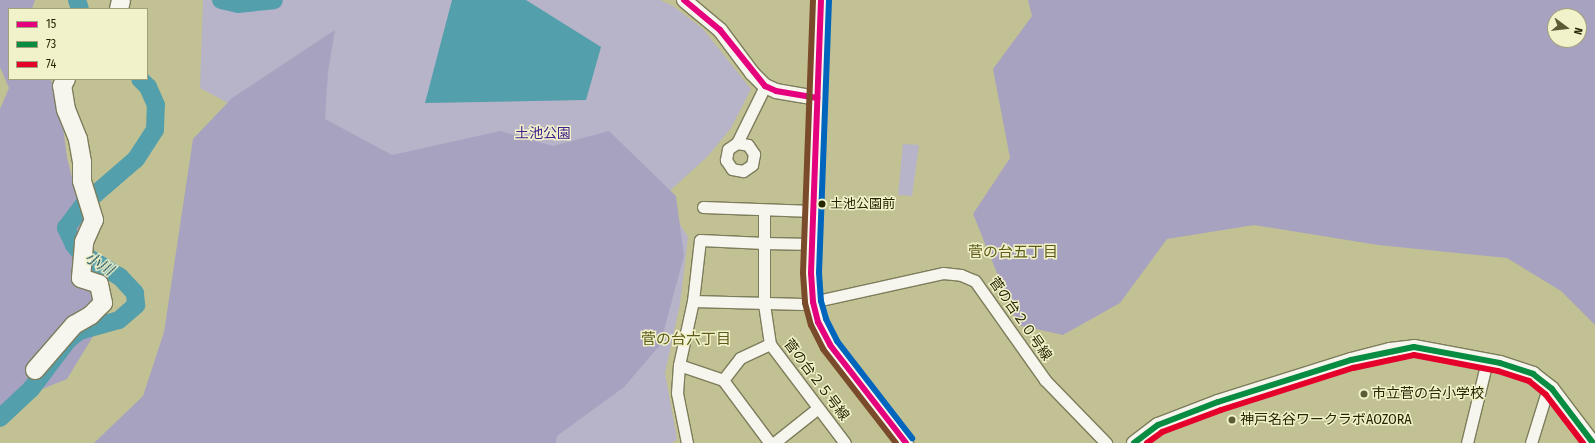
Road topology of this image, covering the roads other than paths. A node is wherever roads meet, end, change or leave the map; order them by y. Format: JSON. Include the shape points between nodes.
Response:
{"nodes":[{"id":1,"x":684,"y":0,"type":"edge"},
{"id":2,"x":821,"y":0,"type":"edge"},
{"id":3,"x":65,"y":80,"type":"edge"},
{"id":4,"x":765,"y":86,"type":"junction"},
{"id":5,"x":817,"y":98,"type":"junction"},
{"id":6,"x":737,"y":143,"type":"dead end"},
{"id":7,"x":703,"y":207,"type":"dead end"},
{"id":8,"x":764,"y":210,"type":"junction"},
{"id":9,"x":813,"y":211,"type":"junction"},
{"id":10,"x":764,"y":243,"type":"junction"},
{"id":11,"x":812,"y":244,"type":"junction"},
{"id":12,"x":693,"y":301,"type":"junction"},
{"id":13,"x":813,"y":302,"type":"junction"},
{"id":14,"x":764,"y":304,"type":"junction"},
{"id":15,"x":770,"y":344,"type":"junction"},
{"id":16,"x":1487,"y":361,"type":"junction"},
{"id":17,"x":679,"y":365,"type":"junction"},
{"id":18,"x":35,"y":370,"type":"dead end"},
{"id":19,"x":724,"y":380,"type":"junction"},
{"id":20,"x":1548,"y":385,"type":"junction"},
{"id":21,"x":818,"y":408,"type":"junction"},
{"id":22,"x":687,"y":443,"type":"edge"},
{"id":23,"x":770,"y":443,"type":"edge"},
{"id":24,"x":774,"y":443,"type":"edge"},
{"id":25,"x":845,"y":443,"type":"edge"},
{"id":26,"x":906,"y":443,"type":"edge"},
{"id":27,"x":1106,"y":443,"type":"edge"},
{"id":28,"x":1134,"y":443,"type":"edge"},
{"id":29,"x":1467,"y":443,"type":"edge"},
{"id":30,"x":1532,"y":443,"type":"edge"},
{"id":31,"x":1592,"y":443,"type":"edge"}],
"edges":[{"from":1,"to":4,"type":"street","via":[[720,30]]},
{"from":2,"to":5,"type":"street"},
{"from":3,"to":18,"type":"main road","via":[[62,86],[66,110],[78,139],[88,200],[94,220],[83,255],[81,278],[99,284],[103,303],[92,315],[74,325]]},
{"from":4,"to":5,"type":"street","via":[[776,91]]},
{"from":4,"to":6,"type":"street"},
{"from":5,"to":9,"type":"street"},
{"from":7,"to":8,"type":"street"},
{"from":8,"to":9,"type":"street"},
{"from":8,"to":10,"type":"street","name":"菅の台２５号線"},
{"from":9,"to":11,"type":"street"},
{"from":10,"to":11,"type":"street"},
{"from":10,"to":12,"type":"street","via":[[700,240]]},
{"from":10,"to":14,"type":"street","name":"菅の台２５号線"},
{"from":11,"to":13,"type":"street"},
{"from":12,"to":14,"type":"street","name":"菅の台２０号線"},
{"from":12,"to":17,"type":"street"},
{"from":13,"to":14,"type":"street","name":"菅の台２０号線"},
{"from":13,"to":26,"type":"street","via":[[818,322],[830,345]]},
{"from":13,"to":27,"type":"street","name":"菅の台２０号線","via":[[943,273],[962,275],[975,281],[1045,380]]},
{"from":14,"to":15,"type":"street","name":"菅の台２５号線"},
{"from":15,"to":19,"type":"street","via":[[740,358]]},
{"from":15,"to":21,"type":"street","name":"菅の台２５号線"},
{"from":16,"to":20,"type":"street","via":[[1516,367],[1533,374]]},
{"from":16,"to":28,"type":"street","via":[[1414,347],[1390,350],[1218,402],[1158,425]]},
{"from":16,"to":29,"type":"street"},
{"from":17,"to":19,"type":"street"},
{"from":17,"to":22,"type":"street","via":[[677,393]]},
{"from":19,"to":23,"type":"street"},
{"from":20,"to":30,"type":"street"},
{"from":20,"to":31,"type":"street"},
{"from":21,"to":24,"type":"street"},
{"from":21,"to":25,"type":"street","name":"菅の台２５号線"}]}
